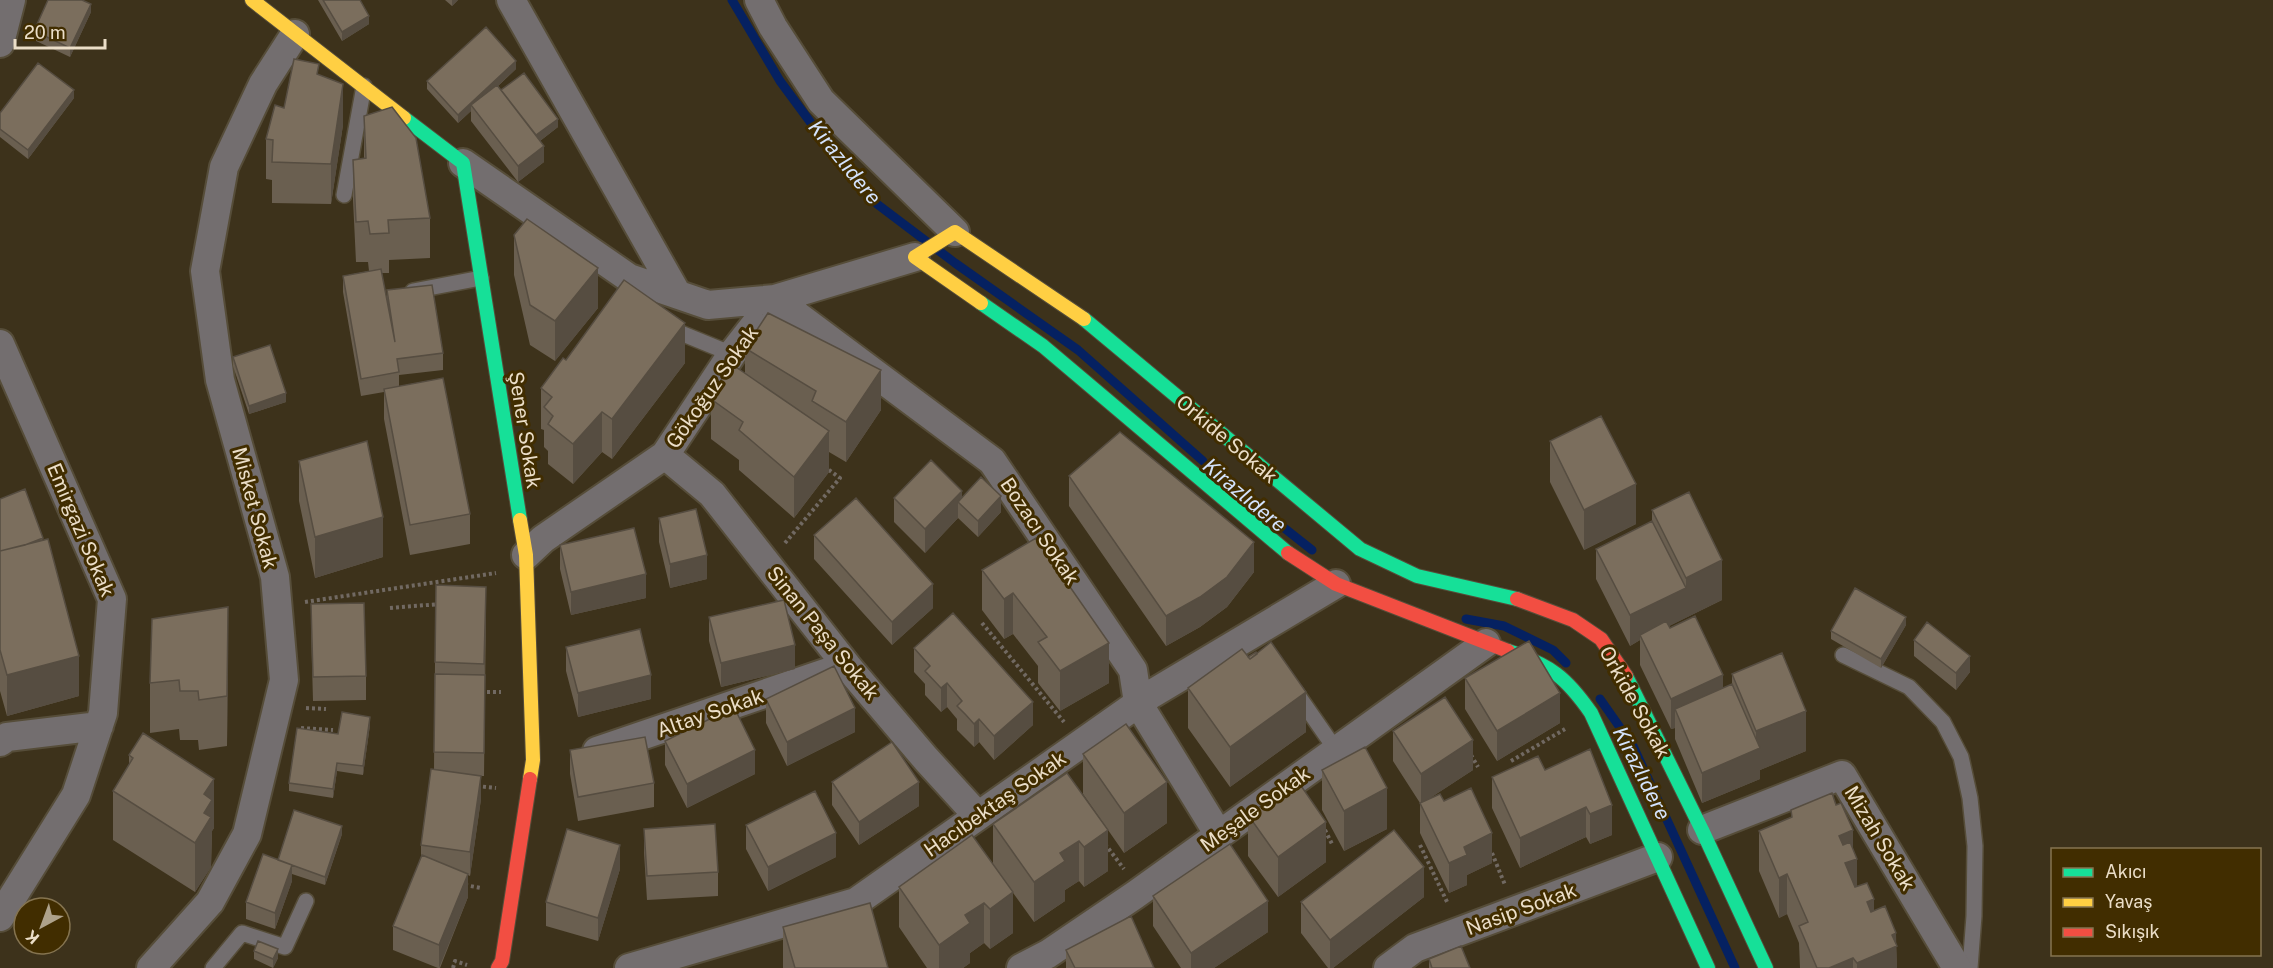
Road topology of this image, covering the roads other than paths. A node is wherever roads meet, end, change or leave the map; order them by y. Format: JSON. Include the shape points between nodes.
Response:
{"nodes":[{"id":1,"x":11,"y":0,"type":"edge"},
{"id":2,"x":252,"y":0,"type":"edge"},
{"id":3,"x":511,"y":0,"type":"edge"},
{"id":4,"x":759,"y":0,"type":"edge"},
{"id":5,"x":296,"y":33,"type":"junction"},
{"id":6,"x":0,"y":43,"type":"edge"},
{"id":7,"x":364,"y":86,"type":"junction"},
{"id":8,"x":463,"y":163,"type":"junction"},
{"id":9,"x":344,"y":195,"type":"dead end"},
{"id":10,"x":955,"y":232,"type":"junction"},
{"id":11,"x":915,"y":257,"type":"junction"},
{"id":12,"x":481,"y":278,"type":"junction"},
{"id":13,"x":401,"y":293,"type":"edge"},
{"id":14,"x":676,"y":294,"type":"junction"},
{"id":15,"x":775,"y":298,"type":"junction"},
{"id":16,"x":657,"y":323,"type":"edge"},
{"id":17,"x":0,"y":344,"type":"edge"},
{"id":18,"x":732,"y":354,"type":"junction"},
{"id":19,"x":665,"y":455,"type":"junction"},
{"id":20,"x":526,"y":561,"type":"junction"},
{"id":21,"x":1336,"y":584,"type":"junction"},
{"id":22,"x":1486,"y":643,"type":"junction"},
{"id":23,"x":1843,"y":655,"type":"dead end"},
{"id":24,"x":847,"y":666,"type":"junction"},
{"id":25,"x":1285,"y":677,"type":"edge"},
{"id":26,"x":1138,"y":703,"type":"junction"},
{"id":27,"x":99,"y":726,"type":"junction"},
{"id":28,"x":0,"y":742,"type":"edge"},
{"id":29,"x":1336,"y":750,"type":"junction"},
{"id":30,"x":572,"y":759,"type":"edge"},
{"id":31,"x":978,"y":816,"type":"junction"},
{"id":32,"x":1702,"y":830,"type":"junction"},
{"id":33,"x":1219,"y":835,"type":"junction"},
{"id":34,"x":1658,"y":857,"type":"junction"},
{"id":35,"x":306,"y":900,"type":"dead end"},
{"id":36,"x":0,"y":917,"type":"edge"},
{"id":37,"x":1048,"y":961,"type":"edge"},
{"id":38,"x":151,"y":968,"type":"edge"},
{"id":39,"x":213,"y":968,"type":"edge"},
{"id":40,"x":498,"y":968,"type":"edge"},
{"id":41,"x":629,"y":968,"type":"edge"},
{"id":42,"x":1021,"y":968,"type":"edge"},
{"id":43,"x":1388,"y":968,"type":"edge"},
{"id":44,"x":1708,"y":968,"type":"edge"},
{"id":45,"x":1766,"y":968,"type":"edge"},
{"id":46,"x":1957,"y":968,"type":"edge"},
{"id":47,"x":1970,"y":968,"type":"edge"}],
"edges":[{"from":1,"to":6,"type":"street"},
{"from":2,"to":5,"type":"street"},
{"from":3,"to":14,"type":"street"},
{"from":4,"to":10,"type":"street","name":"Orkide Sokak","via":[[821,102]]},
{"from":5,"to":7,"type":"street"},
{"from":5,"to":38,"type":"street","name":"Misket Sokak","via":[[263,84],[224,167],[205,271],[220,380],[274,577],[284,680],[247,834],[210,903]]},
{"from":7,"to":8,"type":"street"},
{"from":7,"to":9,"type":"lane"},
{"from":8,"to":12,"type":"street","name":"Şener Sokak"},
{"from":8,"to":14,"type":"street","via":[[629,278]]},
{"from":10,"to":11,"type":"street"},
{"from":10,"to":32,"type":"street","name":"Orkide Sokak","via":[[1078,314],[1360,549],[1417,576],[1526,601],[1573,620],[1601,639],[1620,665]]},
{"from":11,"to":15,"type":"street"},
{"from":11,"to":21,"type":"street","via":[[1043,346],[1286,552]]},
{"from":12,"to":13,"type":"lane"},
{"from":12,"to":20,"type":"street","name":"Şener Sokak"},
{"from":14,"to":15,"type":"street","via":[[708,304]]},
{"from":15,"to":18,"type":"street","name":"Gökoğuz Sokak"},
{"from":15,"to":26,"type":"street","name":"Bozacı Sokak","via":[[992,461],[1134,670]]},
{"from":16,"to":18,"type":"lane"},
{"from":17,"to":27,"type":"street","name":"Emirgazi Sokak","via":[[112,599]]},
{"from":18,"to":19,"type":"street","name":"Gökoğuz Sokak"},
{"from":19,"to":20,"type":"street","name":"Gökoğuz Sokak","via":[[543,538]]},
{"from":19,"to":24,"type":"street","name":"Sinan Paşa Sokak","via":[[712,494]]},
{"from":20,"to":40,"type":"street","name":"Şener Sokak","via":[[533,760]]},
{"from":21,"to":22,"type":"street"},
{"from":21,"to":26,"type":"street","name":"Hacıbektaş Sokak"},
{"from":22,"to":29,"type":"street","name":"Meşale Sokak"},
{"from":22,"to":34,"type":"street","via":[[1530,658],[1573,687],[1591,713]]},
{"from":23,"to":47,"type":"lane","via":[[1909,687],[1942,722],[1961,757],[1975,846]]},
{"from":24,"to":30,"type":"street","name":"Altay Sokak"},
{"from":24,"to":31,"type":"street","name":"Sinan Paşa Sokak"},
{"from":25,"to":29,"type":"lane"},
{"from":26,"to":31,"type":"street","name":"Hacıbektaş Sokak"},
{"from":26,"to":33,"type":"street","name":"Bozacı Sokak"},
{"from":27,"to":28,"type":"street","via":[[8,737]]},
{"from":27,"to":36,"type":"street","name":"Emirgazi Sokak","via":[[76,795]]},
{"from":29,"to":33,"type":"street","name":"Meşale Sokak"},
{"from":31,"to":41,"type":"street","name":"Hacıbektaş Sokak","via":[[856,902]]},
{"from":32,"to":45,"type":"street","name":"Orkide Sokak"},
{"from":32,"to":46,"type":"street","name":"Mizah Sokak","via":[[1842,775]]},
{"from":33,"to":37,"type":"street","name":"Meşale Sokak"},
{"from":34,"to":43,"type":"street","name":"Nasip Sokak","via":[[1415,948]]},
{"from":34,"to":44,"type":"street"},
{"from":35,"to":39,"type":"lane","via":[[285,947],[242,933]]},
{"from":37,"to":42,"type":"street","name":"Meşale Sokak"}]}
